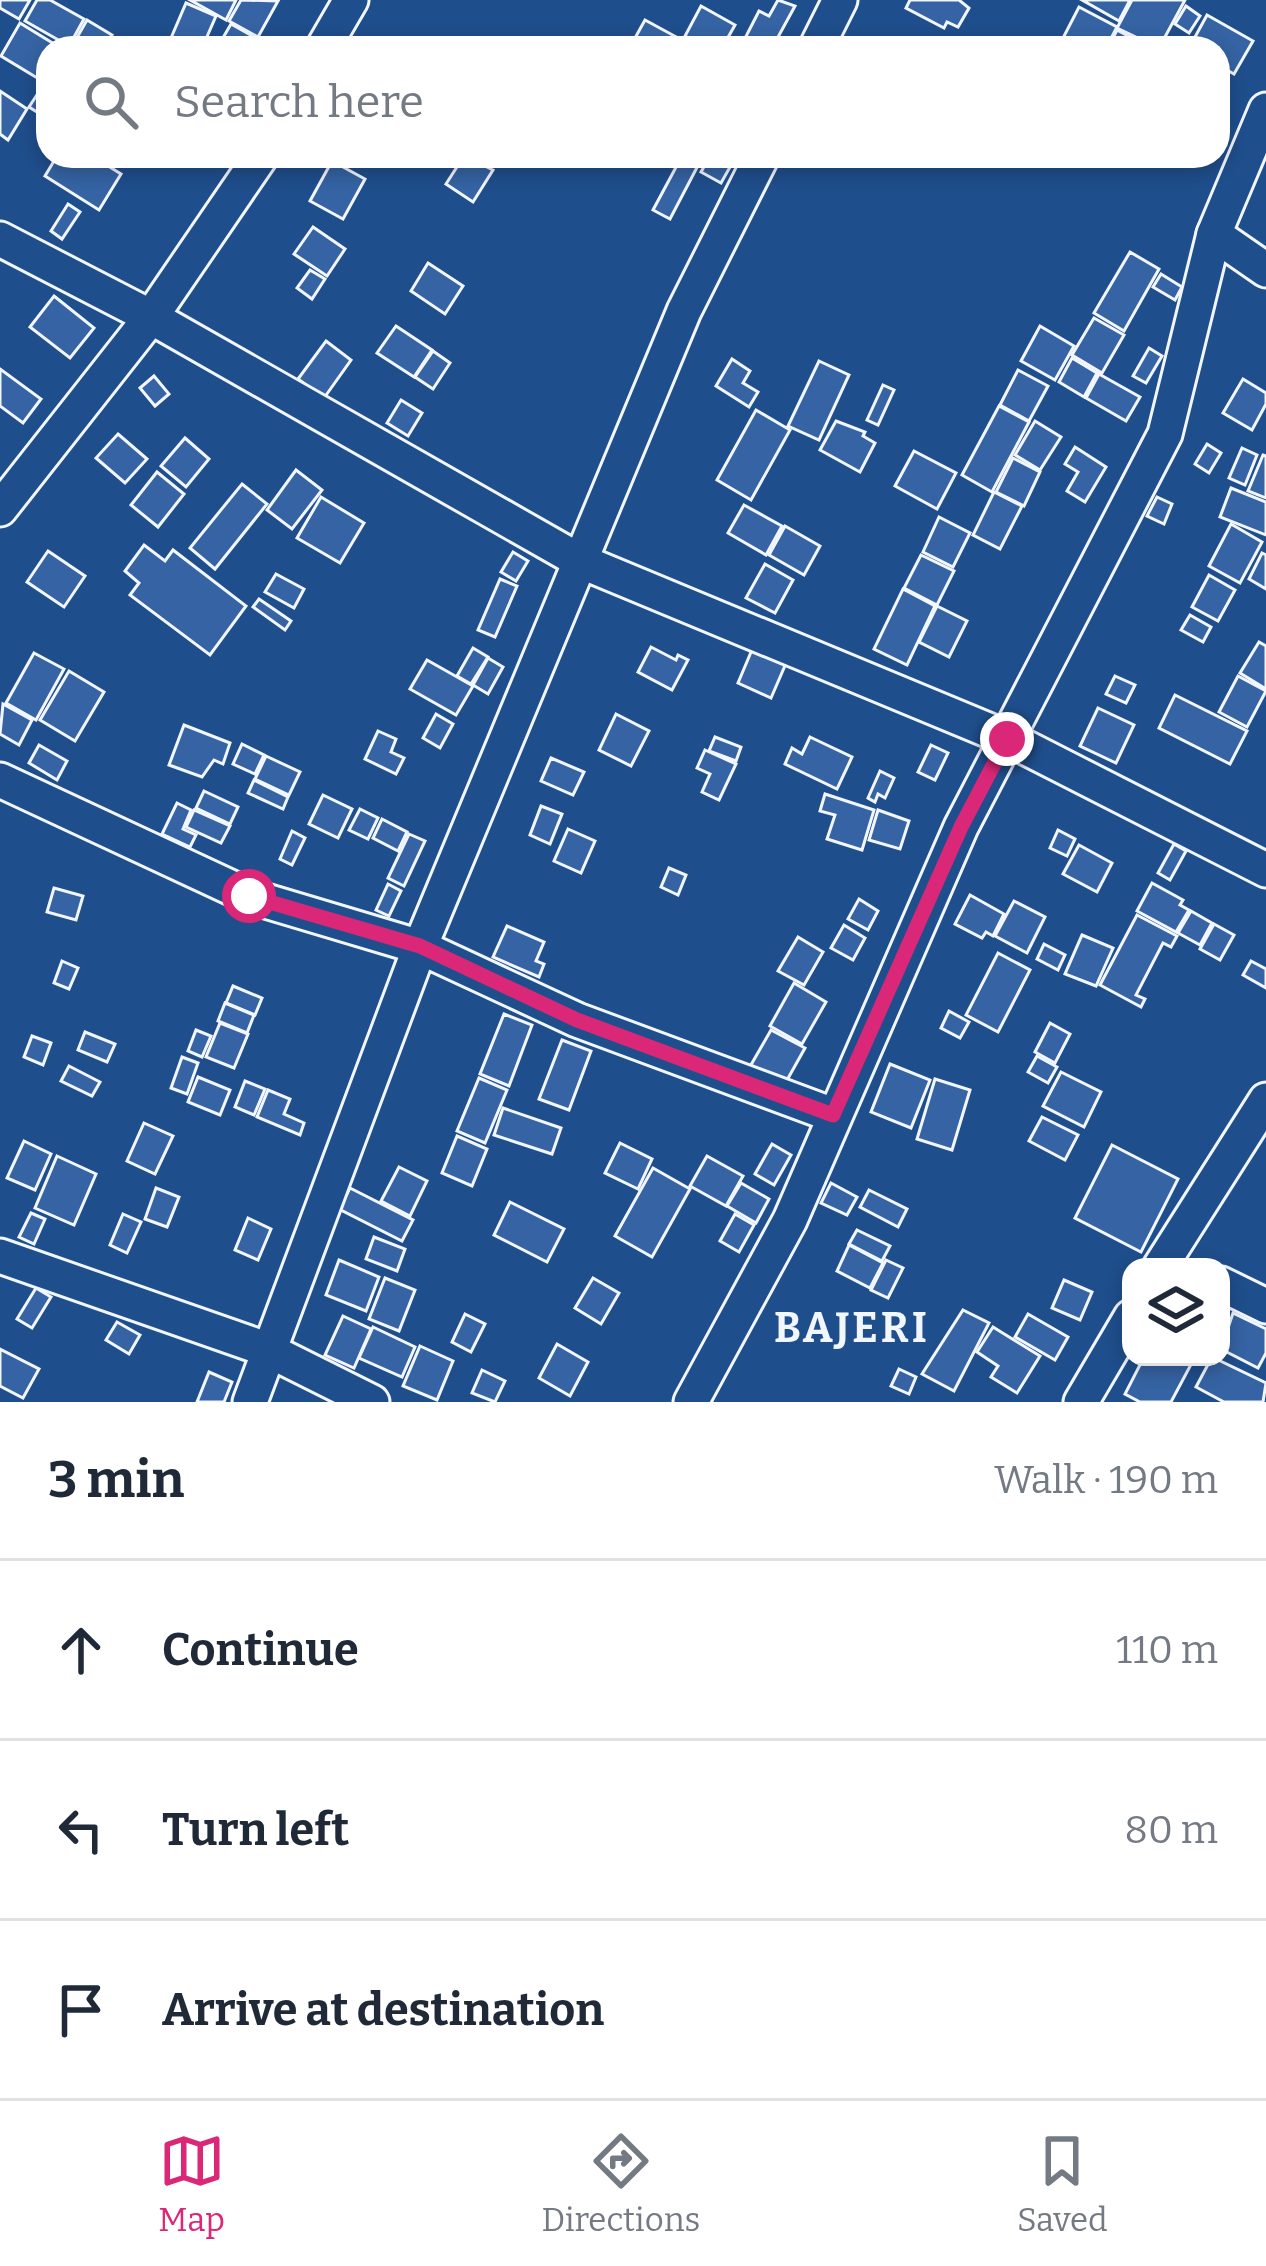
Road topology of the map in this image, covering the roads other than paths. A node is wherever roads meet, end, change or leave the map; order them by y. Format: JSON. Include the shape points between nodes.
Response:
{"nodes":[{"id":1,"x":351,"y":0,"type":"edge"},
{"id":2,"x":839,"y":0,"type":"edge"},
{"id":3,"x":330,"y":36,"type":"edge"},
{"id":4,"x":821,"y":36,"type":"edge"},
{"id":5,"x":1266,"y":110,"type":"edge"},
{"id":6,"x":253,"y":168,"type":"edge"},
{"id":7,"x":756,"y":168,"type":"edge"},
{"id":8,"x":1214,"y":234,"type":"junction"},
{"id":9,"x":0,"y":239,"type":"edge"},
{"id":10,"x":1266,"y":270,"type":"edge"},
{"id":11,"x":151,"y":317,"type":"junction"},
{"id":12,"x":0,"y":509,"type":"edge"},
{"id":13,"x":580,"y":561,"type":"junction"},
{"id":14,"x":1007,"y":739,"type":"junction"},
{"id":15,"x":0,"y":780,"type":"edge"},
{"id":16,"x":1266,"y":870,"type":"edge"},
{"id":17,"x":420,"y":946,"type":"junction"},
{"id":18,"x":1266,"y":1100,"type":"edge"},
{"id":19,"x":833,"y":1115,"type":"junction"},
{"id":20,"x":0,"y":1256,"type":"edge"},
{"id":21,"x":1174,"y":1258,"type":"edge"},
{"id":22,"x":1230,"y":1288,"type":"edge"},
{"id":23,"x":1266,"y":1306,"type":"edge"},
{"id":24,"x":1122,"y":1333,"type":"edge"},
{"id":25,"x":266,"y":1349,"type":"junction"},
{"id":26,"x":250,"y":1402,"type":"edge"},
{"id":27,"x":373,"y":1402,"type":"edge"},
{"id":28,"x":691,"y":1402,"type":"edge"},
{"id":29,"x":1082,"y":1402,"type":"edge"}],
"edges":[{"from":1,"to":3,"type":"street"},
{"from":2,"to":4,"type":"street"},
{"from":5,"to":8,"type":"street"},
{"from":6,"to":11,"type":"street"},
{"from":7,"to":13,"type":"street","via":[[684,311]]},
{"from":8,"to":10,"type":"street"},
{"from":8,"to":14,"type":"street","via":[[1165,434]]},
{"from":9,"to":11,"type":"street"},
{"from":11,"to":12,"type":"street"},
{"from":11,"to":13,"type":"street"},
{"from":13,"to":14,"type":"street"},
{"from":13,"to":17,"type":"street"},
{"from":14,"to":16,"type":"street"},
{"from":14,"to":19,"type":"street"},
{"from":15,"to":17,"type":"street","via":[[249,896]]},
{"from":17,"to":19,"type":"street","via":[[577,1020]]},
{"from":17,"to":25,"type":"street"},
{"from":18,"to":21,"type":"street"},
{"from":19,"to":28,"type":"street","via":[[790,1220]]},
{"from":20,"to":25,"type":"street"},
{"from":22,"to":23,"type":"street"},
{"from":24,"to":29,"type":"street"},
{"from":25,"to":26,"type":"street"},
{"from":25,"to":27,"type":"street"}]}
